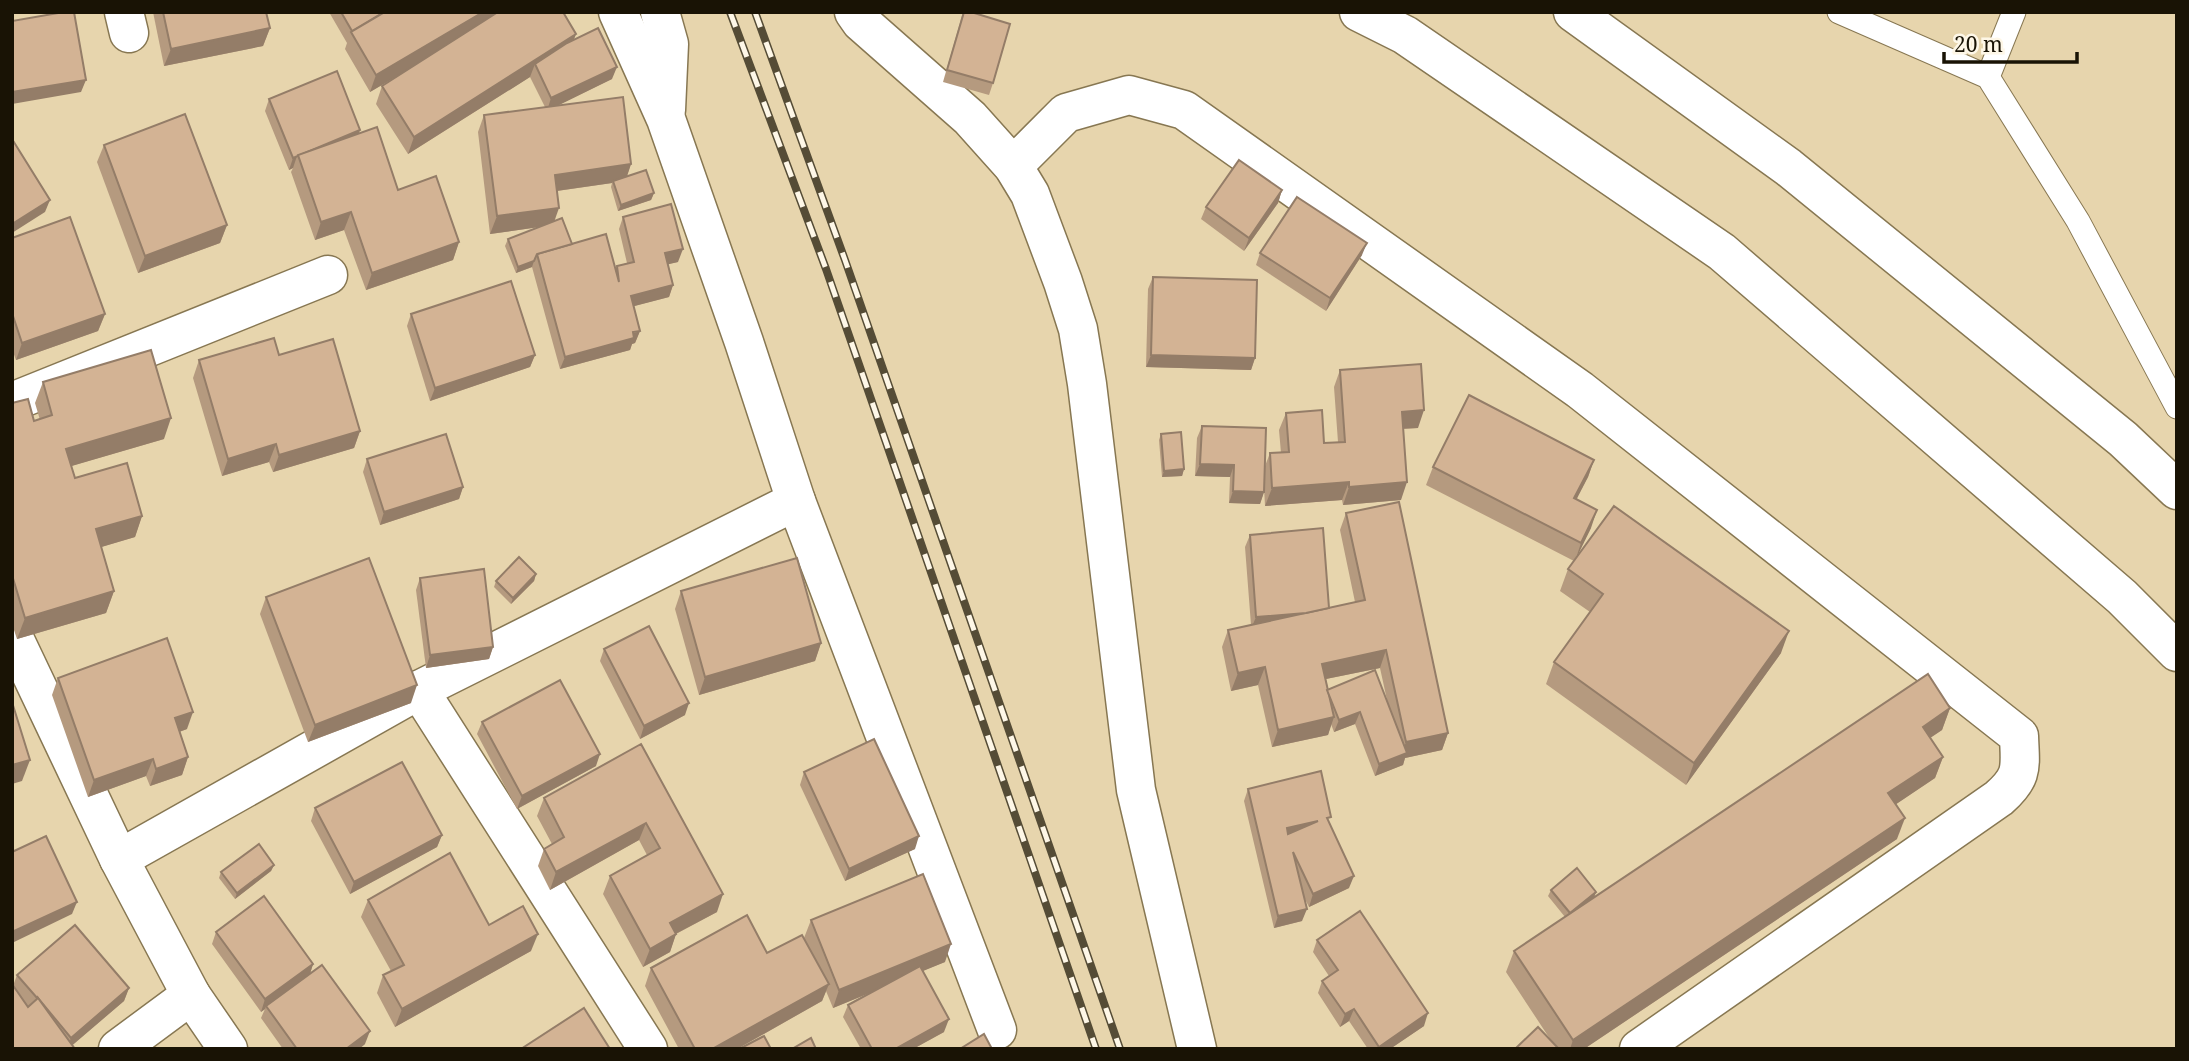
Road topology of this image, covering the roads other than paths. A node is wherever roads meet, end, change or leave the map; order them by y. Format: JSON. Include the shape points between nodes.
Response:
{"nodes":[{"id":1,"x":618,"y":12,"type":"edge"},
{"id":2,"x":660,"y":12,"type":"edge"},
{"id":3,"x":854,"y":12,"type":"edge"},
{"id":4,"x":1359,"y":12,"type":"edge"},
{"id":5,"x":1573,"y":12,"type":"edge"},
{"id":6,"x":1839,"y":12,"type":"edge"},
{"id":7,"x":2014,"y":12,"type":"edge"},
{"id":8,"x":1866,"y":18,"type":"edge"},
{"id":9,"x":1988,"y":77,"type":"junction"},
{"id":10,"x":666,"y":119,"type":"junction"},
{"id":11,"x":1013,"y":166,"type":"junction"},
{"id":12,"x":328,"y":275,"type":"dead end"},
{"id":13,"x":12,"y":402,"type":"edge"},
{"id":14,"x":2177,"y":407,"type":"edge"},
{"id":15,"x":2177,"y":490,"type":"edge"},
{"id":16,"x":796,"y":501,"type":"junction"},
{"id":17,"x":12,"y":634,"type":"edge"},
{"id":18,"x":2177,"y":652,"type":"edge"},
{"id":19,"x":419,"y":690,"type":"junction"},
{"id":20,"x":119,"y":859,"type":"junction"},
{"id":21,"x":191,"y":995,"type":"junction"},
{"id":22,"x":997,"y":1030,"type":"dead end"},
{"id":23,"x":118,"y":1049,"type":"edge"},
{"id":24,"x":228,"y":1049,"type":"edge"},
{"id":25,"x":648,"y":1049,"type":"edge"},
{"id":26,"x":1197,"y":1049,"type":"edge"},
{"id":27,"x":1639,"y":1049,"type":"edge"}],
"edges":[{"from":1,"to":10,"type":"main road"},
{"from":2,"to":10,"type":"main road","via":[[669,44]]},
{"from":3,"to":11,"type":"main road","via":[[970,118]]},
{"from":4,"to":18,"type":"main road","via":[[1405,35],[1722,252],[2122,597]]},
{"from":5,"to":15,"type":"main road","via":[[1788,167],[2123,439]]},
{"from":6,"to":8,"type":"lane"},
{"from":7,"to":9,"type":"lane"},
{"from":8,"to":9,"type":"lane"},
{"from":9,"to":14,"type":"lane","via":[[2078,221]]},
{"from":10,"to":16,"type":"main road"},
{"from":11,"to":26,"type":"main road","via":[[1030,194],[1078,329],[1136,790]]},
{"from":11,"to":27,"type":"main road","via":[[1066,113],[1129,95],[1184,110],[1580,390],[2019,736],[2020,766],[2014,784],[1999,798]]},
{"from":12,"to":13,"type":"main road"},
{"from":16,"to":19,"type":"main road"},
{"from":16,"to":22,"type":"main road"},
{"from":17,"to":20,"type":"main road"},
{"from":19,"to":20,"type":"main road"},
{"from":19,"to":25,"type":"main road"},
{"from":20,"to":21,"type":"main road"},
{"from":21,"to":23,"type":"main road"},
{"from":21,"to":24,"type":"main road"}]}
